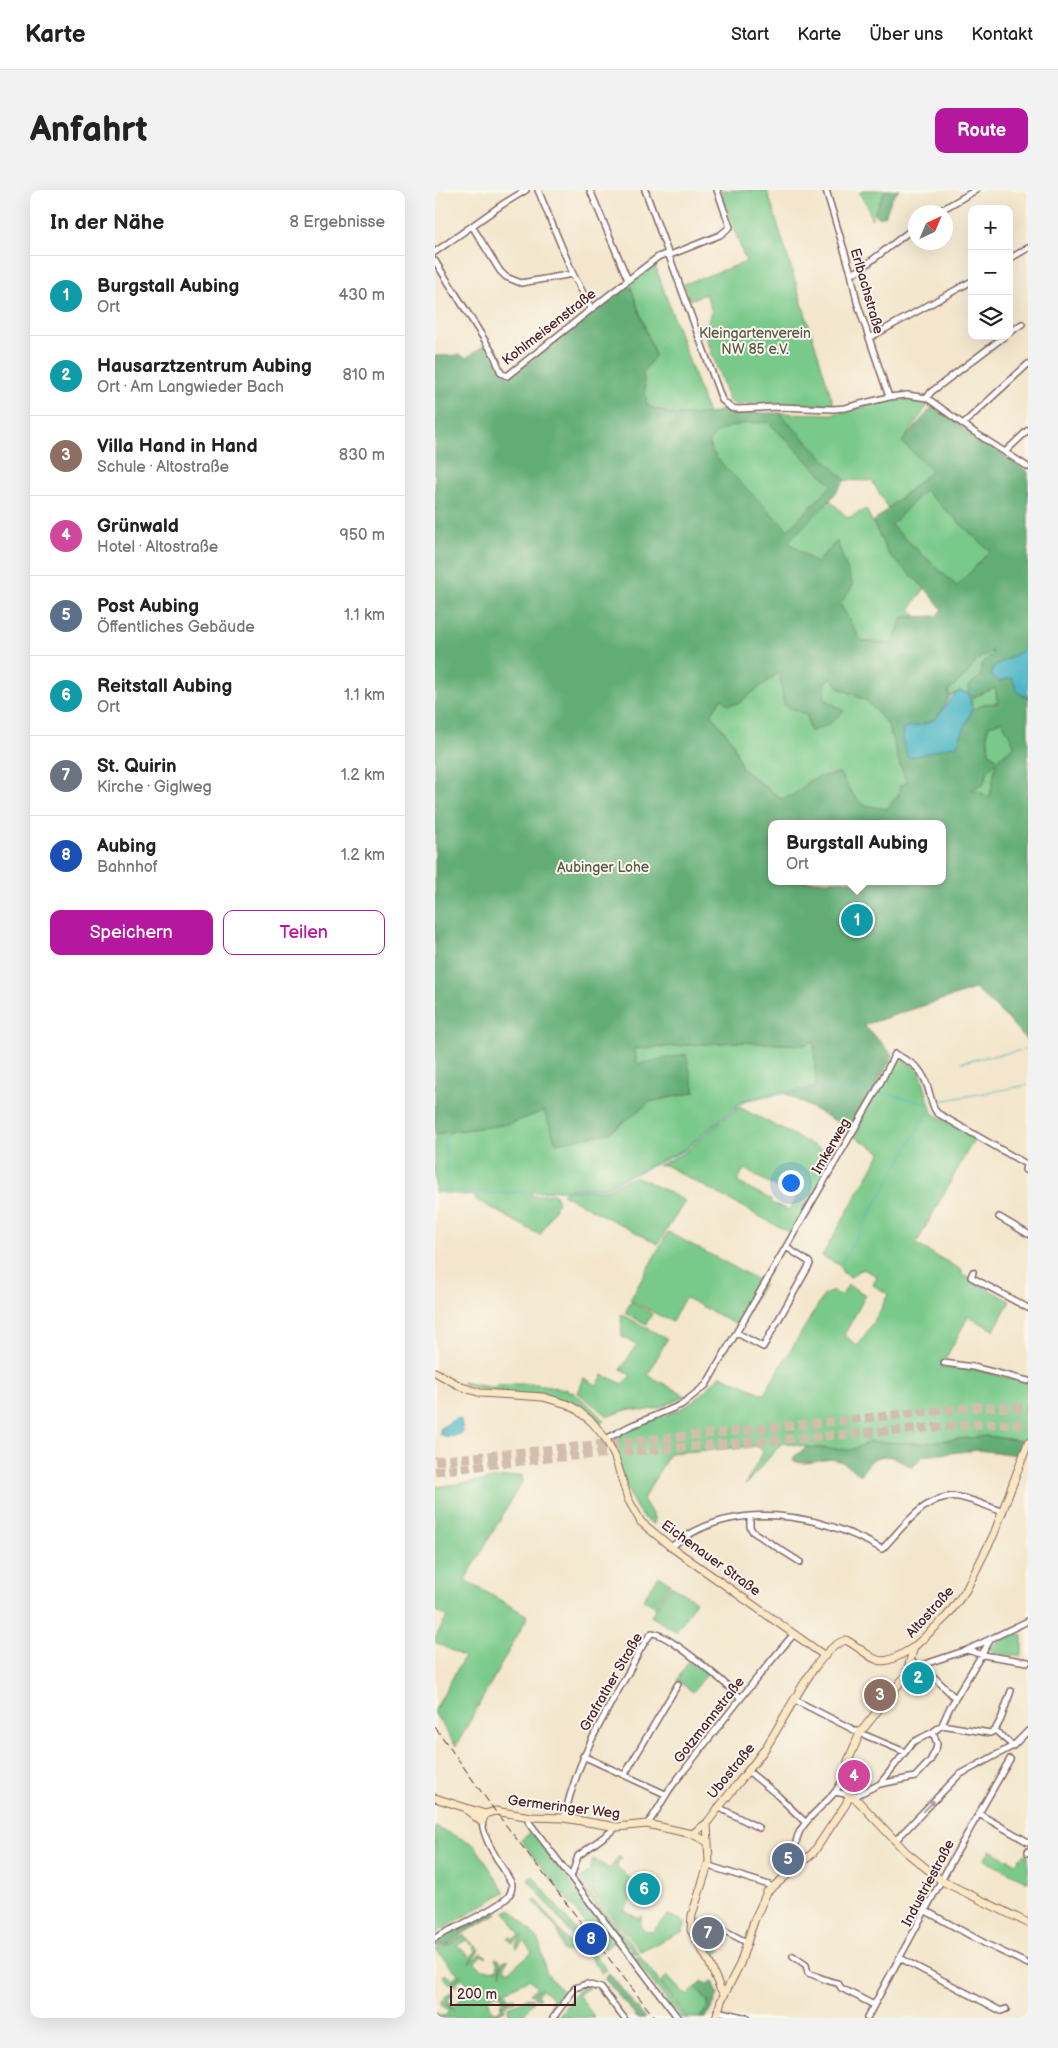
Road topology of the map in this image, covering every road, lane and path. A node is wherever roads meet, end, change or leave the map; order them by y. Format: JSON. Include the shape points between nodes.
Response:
{"nodes":[{"id":1,"x":526,"y":190,"type":"edge"},
{"id":2,"x":537,"y":190,"type":"edge"},
{"id":3,"x":590,"y":190,"type":"edge"},
{"id":4,"x":645,"y":190,"type":"edge"},
{"id":5,"x":717,"y":190,"type":"edge"},
{"id":6,"x":826,"y":190,"type":"edge"},
{"id":7,"x":977,"y":190,"type":"edge"},
{"id":8,"x":950,"y":205,"type":"edge"},
{"id":9,"x":472,"y":226,"type":"junction"},
{"id":10,"x":908,"y":232,"type":"edge"},
{"id":11,"x":1028,"y":248,"type":"edge"},
{"id":12,"x":435,"y":252,"type":"edge"},
{"id":13,"x":669,"y":254,"type":"junction"},
{"id":14,"x":1013,"y":257,"type":"edge"},
{"id":15,"x":435,"y":261,"type":"edge"},
{"id":16,"x":851,"y":273,"type":"junction"},
{"id":17,"x":573,"y":274,"type":"junction"},
{"id":18,"x":628,"y":280,"type":"junction"},
{"id":19,"x":968,"y":282,"type":"edge"},
{"id":20,"x":591,"y":308,"type":"junction"},
{"id":21,"x":1022,"y":324,"type":"dead end"},
{"id":22,"x":1013,"y":330,"type":"edge"},
{"id":23,"x":869,"y":338,"type":"junction"},
{"id":24,"x":1000,"y":340,"type":"edge"},
{"id":25,"x":1028,"y":364,"type":"edge"},
{"id":26,"x":889,"y":397,"type":"junction"},
{"id":27,"x":927,"y":398,"type":"junction"},
{"id":28,"x":963,"y":424,"type":"junction"},
{"id":29,"x":1028,"y":430,"type":"edge"},
{"id":30,"x":1005,"y":452,"type":"junction"},
{"id":31,"x":1028,"y":467,"type":"edge"},
{"id":32,"x":1028,"y":1172,"type":"edge"},
{"id":33,"x":999,"y":1217,"type":"dead end"},
{"id":34,"x":1028,"y":1234,"type":"edge"},
{"id":35,"x":785,"y":1247,"type":"junction"},
{"id":36,"x":973,"y":1272,"type":"dead end"},
{"id":37,"x":1028,"y":1308,"type":"edge"},
{"id":38,"x":737,"y":1332,"type":"junction"},
{"id":39,"x":944,"y":1363,"type":"dead end"},
{"id":40,"x":435,"y":1372,"type":"edge"},
{"id":41,"x":1028,"y":1381,"type":"edge"},
{"id":42,"x":606,"y":1439,"type":"junction"},
{"id":43,"x":1028,"y":1444,"type":"edge"},
{"id":44,"x":1003,"y":1512,"type":"junction"},
{"id":45,"x":750,"y":1516,"type":"junction"},
{"id":46,"x":671,"y":1547,"type":"junction"},
{"id":47,"x":800,"y":1562,"type":"dead end"},
{"id":48,"x":1028,"y":1621,"type":"edge"},
{"id":49,"x":794,"y":1634,"type":"junction"},
{"id":50,"x":991,"y":1639,"type":"junction"},
{"id":51,"x":914,"y":1647,"type":"junction"},
{"id":52,"x":967,"y":1650,"type":"junction"},
{"id":53,"x":983,"y":1654,"type":"junction"},
{"id":54,"x":901,"y":1655,"type":"junction"},
{"id":55,"x":825,"y":1656,"type":"junction"},
{"id":56,"x":910,"y":1661,"type":"junction"},
{"id":57,"x":1028,"y":1662,"type":"edge"},
{"id":58,"x":920,"y":1666,"type":"junction"},
{"id":59,"x":906,"y":1675,"type":"junction"},
{"id":60,"x":678,"y":1684,"type":"dead end"},
{"id":61,"x":1011,"y":1691,"type":"dead end"},
{"id":62,"x":740,"y":1697,"type":"junction"},
{"id":63,"x":955,"y":1698,"type":"junction"},
{"id":64,"x":795,"y":1700,"type":"junction"},
{"id":65,"x":942,"y":1725,"type":"junction"},
{"id":66,"x":995,"y":1730,"type":"junction"},
{"id":67,"x":1028,"y":1731,"type":"edge"},
{"id":68,"x":933,"y":1732,"type":"junction"},
{"id":69,"x":860,"y":1733,"type":"junction"},
{"id":70,"x":1013,"y":1746,"type":"junction"},
{"id":71,"x":905,"y":1752,"type":"junction"},
{"id":72,"x":583,"y":1756,"type":"junction"},
{"id":73,"x":1010,"y":1759,"type":"dead end"},
{"id":74,"x":748,"y":1771,"type":"junction"},
{"id":75,"x":625,"y":1774,"type":"junction"},
{"id":76,"x":846,"y":1774,"type":"junction"},
{"id":77,"x":880,"y":1784,"type":"junction"},
{"id":78,"x":835,"y":1792,"type":"junction"},
{"id":79,"x":665,"y":1794,"type":"junction"},
{"id":80,"x":849,"y":1796,"type":"junction"},
{"id":81,"x":435,"y":1798,"type":"edge"},
{"id":82,"x":718,"y":1807,"type":"junction"},
{"id":83,"x":464,"y":1808,"type":"junction"},
{"id":84,"x":485,"y":1814,"type":"junction"},
{"id":85,"x":979,"y":1814,"type":"junction"},
{"id":86,"x":528,"y":1816,"type":"junction"},
{"id":87,"x":564,"y":1818,"type":"junction"},
{"id":88,"x":482,"y":1822,"type":"junction"},
{"id":89,"x":805,"y":1822,"type":"junction"},
{"id":90,"x":707,"y":1823,"type":"junction"},
{"id":91,"x":647,"y":1824,"type":"junction"},
{"id":92,"x":617,"y":1827,"type":"junction"},
{"id":93,"x":759,"y":1828,"type":"dead end"},
{"id":94,"x":692,"y":1834,"type":"junction"},
{"id":95,"x":708,"y":1842,"type":"junction"},
{"id":96,"x":895,"y":1842,"type":"junction"},
{"id":97,"x":1028,"y":1842,"type":"edge"},
{"id":98,"x":802,"y":1864,"type":"junction"},
{"id":99,"x":709,"y":1866,"type":"junction"},
{"id":100,"x":571,"y":1877,"type":"junction"},
{"id":101,"x":942,"y":1881,"type":"junction"},
{"id":102,"x":771,"y":1887,"type":"junction"},
{"id":103,"x":926,"y":1911,"type":"junction"},
{"id":104,"x":1028,"y":1923,"type":"edge"},
{"id":105,"x":714,"y":1925,"type":"dead end"},
{"id":106,"x":435,"y":1938,"type":"edge"},
{"id":107,"x":747,"y":1943,"type":"junction"},
{"id":108,"x":793,"y":1956,"type":"dead end"},
{"id":109,"x":901,"y":1958,"type":"junction"},
{"id":110,"x":1028,"y":1964,"type":"edge"},
{"id":111,"x":724,"y":1993,"type":"junction"},
{"id":112,"x":874,"y":2006,"type":"junction"},
{"id":113,"x":1005,"y":2010,"type":"dead end"},
{"id":114,"x":717,"y":2015,"type":"edge"},
{"id":115,"x":553,"y":2018,"type":"edge"},
{"id":116,"x":624,"y":2018,"type":"edge"},
{"id":117,"x":678,"y":2018,"type":"edge"},
{"id":118,"x":747,"y":2018,"type":"edge"},
{"id":119,"x":867,"y":2018,"type":"edge"}],
"edges":[{"from":1,"to":9,"type":"street"},
{"from":2,"to":17,"type":"street"},
{"from":3,"to":18,"type":"street"},
{"from":4,"to":13,"type":"street"},
{"from":5,"to":13,"type":"street","name":"Kohlmeisenstraße","via":[[730,227]]},
{"from":6,"to":16,"type":"street","name":"Erlbachstraße"},
{"from":7,"to":8,"type":"street"},
{"from":9,"to":12,"type":"street"},
{"from":9,"to":17,"type":"street","via":[[500,271],[513,280],[521,283]]},
{"from":10,"to":16,"type":"street"},
{"from":11,"to":14,"type":"street"},
{"from":13,"to":18,"type":"street","name":"Kohlmeisenstraße","via":[[657,257]]},
{"from":13,"to":26,"type":"street","via":[[722,400],[731,408],[845,408]]},
{"from":15,"to":20,"type":"street","name":"Kohlmeisenstraße","via":[[504,376]]},
{"from":16,"to":23,"type":"street","name":"Erlbachstraße"},
{"from":17,"to":20,"type":"street"},
{"from":18,"to":20,"type":"street","name":"Kohlmeisenstraße"},
{"from":19,"to":23,"type":"street"},
{"from":21,"to":22,"type":"street"},
{"from":23,"to":26,"type":"street","name":"Erlbachstraße"},
{"from":24,"to":27,"type":"street"},
{"from":25,"to":28,"type":"street"},
{"from":26,"to":27,"type":"street"},
{"from":27,"to":28,"type":"street"},
{"from":28,"to":30,"type":"street"},
{"from":29,"to":30,"type":"street"},
{"from":30,"to":31,"type":"street"},
{"from":32,"to":35,"type":"street","name":"Imkerweg","via":[[1026,1164],[933,1109],[921,1070],[895,1054]]},
{"from":33,"to":34,"type":"street"},
{"from":35,"to":38,"type":"street","name":"Imkerweg"},
{"from":35,"to":38,"type":"street","via":[[810,1264],[788,1303],[763,1347]]},
{"from":36,"to":37,"type":"street","via":[[971,1277]]},
{"from":38,"to":42,"type":"street","name":"Imkerweg","via":[[711,1378],[698,1393],[671,1411],[638,1422]]},
{"from":39,"to":41,"type":"street"},
{"from":40,"to":42,"type":"street","name":"Eichenauer Straße","via":[[481,1393],[556,1400],[584,1416]]},
{"from":42,"to":46,"type":"street","name":"Eichenauer Straße","via":[[634,1512]]},
{"from":43,"to":44,"type":"street","name":"Altostraße"},
{"from":44,"to":45,"type":"street","via":[[958,1497],[937,1499],[919,1511],[882,1549],[828,1524],[792,1516]]},
{"from":44,"to":51,"type":"street","name":"Altostraße","via":[[958,1603]]},
{"from":45,"to":46,"type":"street","via":[[719,1522],[690,1534]]},
{"from":45,"to":47,"type":"street","via":[[753,1532]]},
{"from":46,"to":49,"type":"street","name":"Eichenauer Straße"},
{"from":48,"to":50,"type":"street"},
{"from":49,"to":55,"type":"street","name":"Eichenauer Straße"},
{"from":49,"to":62,"type":"street","name":"Gotzmannstraße"},
{"from":50,"to":52,"type":"street"},
{"from":50,"to":53,"type":"street"},
{"from":51,"to":54,"type":"street","name":"Ubostraße"},
{"from":51,"to":56,"type":"street","name":"Altostraße"},
{"from":52,"to":53,"type":"street"},
{"from":52,"to":58,"type":"street"},
{"from":53,"to":57,"type":"street"},
{"from":53,"to":63,"type":"street"},
{"from":54,"to":55,"type":"street","name":"Ubostraße","via":[[879,1661],[846,1640]]},
{"from":54,"to":56,"type":"street"},
{"from":55,"to":64,"type":"street","name":"Ubostraße"},
{"from":56,"to":58,"type":"street"},
{"from":56,"to":59,"type":"street","name":"Altostraße"},
{"from":58,"to":59,"type":"street"},
{"from":58,"to":63,"type":"street"},
{"from":59,"to":69,"type":"street","name":"Altostraße"},
{"from":60,"to":75,"type":"street"},
{"from":61,"to":66,"type":"street"},
{"from":62,"to":72,"type":"street","name":"Grafrather Straße","via":[[680,1648],[652,1633]]},
{"from":62,"to":79,"type":"street","name":"Gotzmannstraße"},
{"from":63,"to":65,"type":"street"},
{"from":64,"to":69,"type":"street"},
{"from":64,"to":74,"type":"street","name":"Ubostraße"},
{"from":65,"to":66,"type":"street","via":[[990,1733]]},
{"from":65,"to":68,"type":"street"},
{"from":66,"to":70,"type":"street"},
{"from":67,"to":70,"type":"street"},
{"from":68,"to":71,"type":"street","via":[[913,1742]]},
{"from":68,"to":77,"type":"street","via":[[937,1748],[922,1772],[910,1779]]},
{"from":69,"to":71,"type":"street"},
{"from":69,"to":76,"type":"street","name":"Altostraße"},
{"from":96,"to":70,"type":"street","one_way":true,"via":[[959,1775]]},
{"from":71,"to":77,"type":"street"},
{"from":72,"to":75,"type":"street"},
{"from":72,"to":87,"type":"street","name":"Grafrather Straße"},
{"from":73,"to":85,"type":"street","name":"Industriestraße"},
{"from":74,"to":82,"type":"street","name":"Ubostraße"},
{"from":74,"to":89,"type":"street"},
{"from":75,"to":79,"type":"street"},
{"from":76,"to":78,"type":"street"},
{"from":76,"to":80,"type":"street","name":"Altostraße"},
{"from":77,"to":80,"type":"street"},
{"from":78,"to":80,"type":"street"},
{"from":78,"to":89,"type":"street"},
{"from":79,"to":91,"type":"street","name":"Gotzmannstraße"},
{"from":80,"to":96,"type":"street","via":[[857,1800]]},
{"from":80,"to":98,"type":"street","via":[[830,1829]]},
{"from":81,"to":83,"type":"street","name":"Germeringer Weg"},
{"from":82,"to":90,"type":"street","name":"Ubostraße"},
{"from":82,"to":93,"type":"street"},
{"from":83,"to":84,"type":"street","name":"Germeringer Weg"},
{"from":83,"to":88,"type":"street","name":"Germeringer Weg"},
{"from":84,"to":86,"type":"street","name":"Germeringer Weg","via":[[495,1811]]},
{"from":84,"to":88,"type":"street"},
{"from":85,"to":97,"type":"street"},
{"from":85,"to":101,"type":"street","name":"Industriestraße"},
{"from":86,"to":87,"type":"street","name":"Germeringer Weg"},
{"from":86,"to":100,"type":"street","via":[[528,1821]]},
{"from":87,"to":92,"type":"street","name":"Germeringer Weg"},
{"from":88,"to":106,"type":"street","via":[[483,1832],[512,1884],[512,1890],[497,1905]]},
{"from":89,"to":98,"type":"street","via":[[795,1846]]},
{"from":90,"to":94,"type":"street"},
{"from":90,"to":95,"type":"street"},
{"from":91,"to":92,"type":"street","name":"Germeringer Weg"},
{"from":91,"to":94,"type":"street","name":"Germeringer Weg"},
{"from":92,"to":100,"type":"street","via":[[579,1856]]},
{"from":94,"to":95,"type":"street","name":"Germeringer Weg"},
{"from":95,"to":99,"type":"street"},
{"from":96,"to":101,"type":"street"},
{"from":98,"to":102,"type":"street"},
{"from":99,"to":102,"type":"street"},
{"from":99,"to":111,"type":"street","via":[[692,1916],[691,1930]]},
{"from":100,"to":117,"type":"street"},
{"from":101,"to":103,"type":"street","name":"Industriestraße"},
{"from":101,"to":104,"type":"street"},
{"from":102,"to":107,"type":"street","via":[[758,1910]]},
{"from":103,"to":109,"type":"street","name":"Industriestraße"},
{"from":103,"to":110,"type":"street"},
{"from":105,"to":107,"type":"street"},
{"from":107,"to":111,"type":"street"},
{"from":108,"to":112,"type":"street","via":[[806,1965],[808,1973],[832,1983],[838,1982],[841,1988]]},
{"from":109,"to":112,"type":"street","name":"Industriestraße"},
{"from":109,"to":113,"type":"street"},
{"from":111,"to":114,"type":"street"},
{"from":112,"to":119,"type":"street","name":"Industriestraße"},
{"from":114,"to":118,"type":"street"},
{"from":115,"to":116,"type":"street","via":[[575,1988],[585,1984],[601,1988]]}]}
